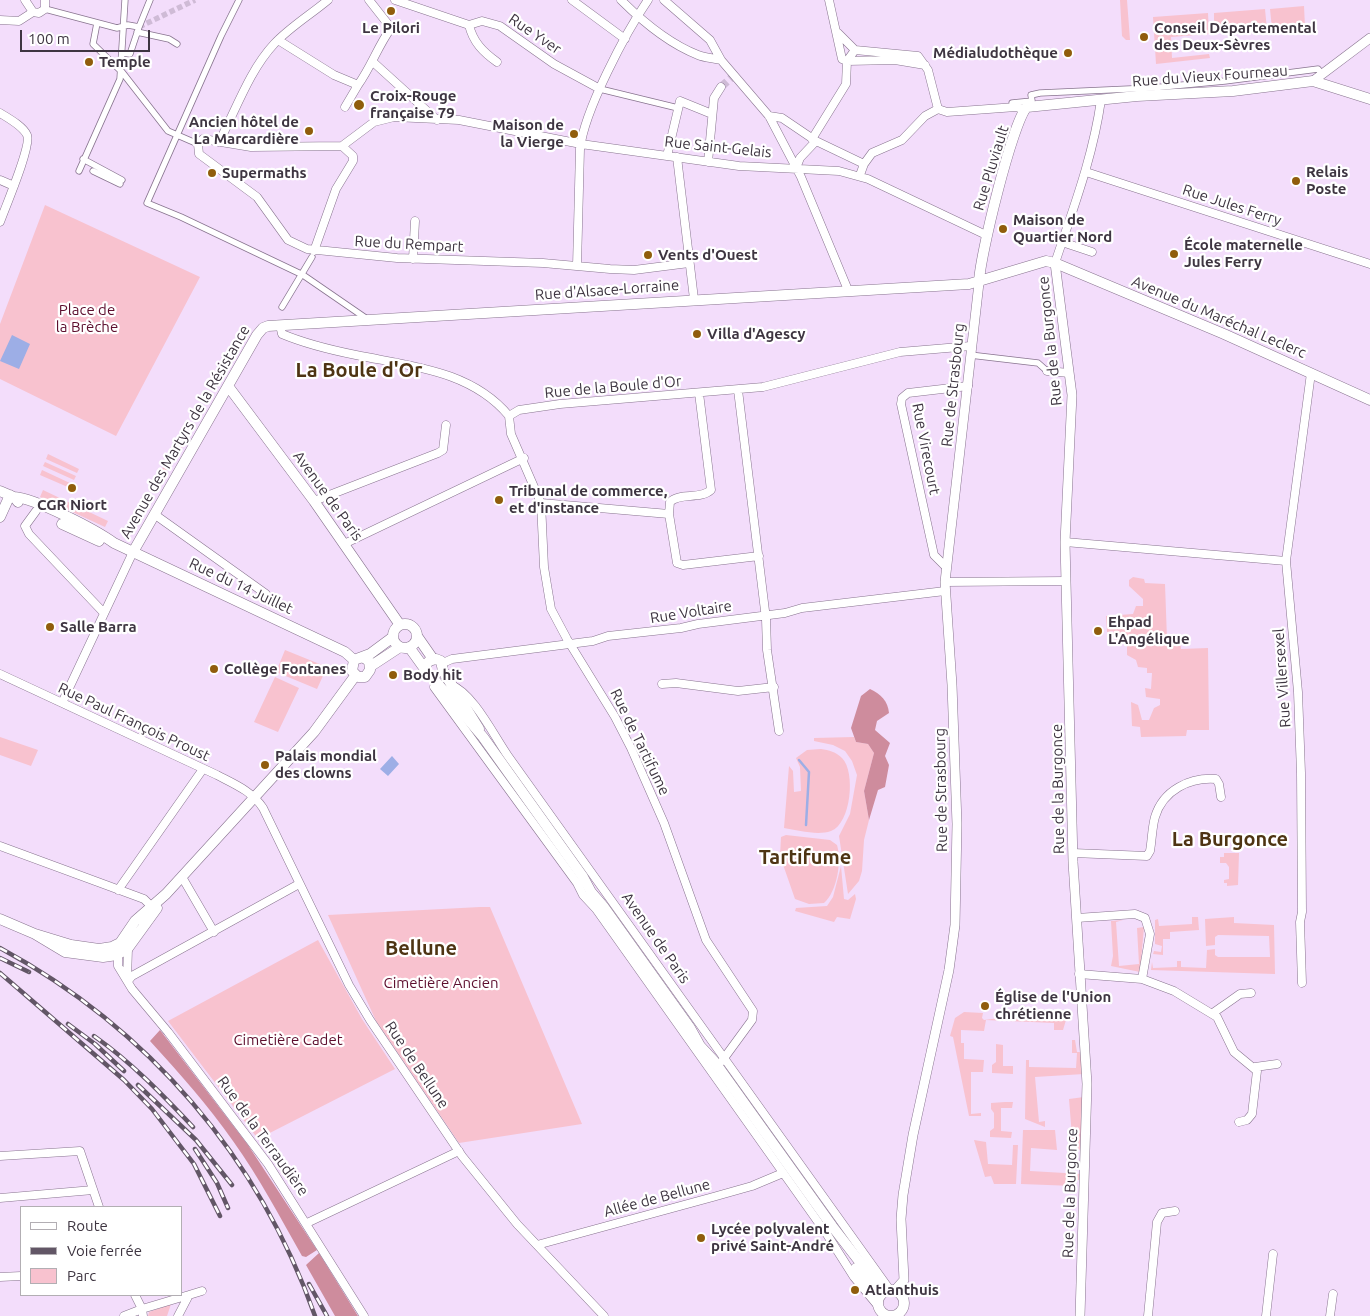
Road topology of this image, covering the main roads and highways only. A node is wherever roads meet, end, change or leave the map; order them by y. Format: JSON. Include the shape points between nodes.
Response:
{"nodes":[{"id":1,"x":1370,"y":99,"type":"edge"},
{"id":2,"x":1025,"y":110,"type":"joint"},
{"id":3,"x":1055,"y":263,"type":"joint"},
{"id":4,"x":979,"y":267,"type":"junction"},
{"id":5,"x":979,"y":283,"type":"junction"},
{"id":6,"x":953,"y":284,"type":"junction"},
{"id":7,"x":263,"y":328,"type":"joint"},
{"id":8,"x":228,"y":386,"type":"junction"},
{"id":9,"x":1370,"y":400,"type":"edge"},
{"id":10,"x":0,"y":491,"type":"edge"},
{"id":11,"x":12,"y":496,"type":"junction"},
{"id":12,"x":0,"y":517,"type":"edge"},
{"id":13,"x":114,"y":543,"type":"junction"},
{"id":14,"x":132,"y":552,"type":"junction"},
{"id":15,"x":400,"y":625,"type":"junction"},
{"id":16,"x":417,"y":636,"type":"junction"},
{"id":17,"x":393,"y":637,"type":"junction"},
{"id":18,"x":405,"y":647,"type":"junction"},
{"id":19,"x":358,"y":659,"type":"junction"},
{"id":20,"x":440,"y":664,"type":"junction"},
{"id":21,"x":371,"y":666,"type":"junction"},
{"id":22,"x":429,"y":675,"type":"junction"},
{"id":23,"x":356,"y":676,"type":"junction"},
{"id":24,"x":481,"y":741,"type":"junction"},
{"id":25,"x":166,"y":894,"type":"junction"},
{"id":26,"x":0,"y":919,"type":"edge"},
{"id":27,"x":35,"y":934,"type":"junction"},
{"id":28,"x":124,"y":946,"type":"junction"},
{"id":29,"x":885,"y":1296,"type":"junction"},
{"id":30,"x":903,"y":1313,"type":"edge"},
{"id":31,"x":890,"y":1316,"type":"edge"}],
"edges":[{"from":1,"to":2,"type":"main road","name":"Rue du Vieux Fourneau","via":[[1313,81],[1233,91],[1035,106]]},
{"from":2,"to":4,"type":"main road","name":"Rue Pluviault"},
{"from":3,"to":5,"type":"main road","name":"Rue d'Alsace-Lorraine","via":[[1046,261]]},
{"from":3,"to":9,"type":"main road","name":"Avenue du Maréchal Leclerc"},
{"from":4,"to":5,"type":"main road","name":"Rue Pluviault"},
{"from":4,"to":6,"type":"main road"},
{"from":5,"to":6,"type":"main road","name":"Rue d'Alsace-Lorraine"},
{"from":6,"to":7,"type":"main road","name":"Rue d'Alsace-Lorraine"},
{"from":7,"to":8,"type":"main road","name":"Avenue des Martyrs de la Résistance"},
{"from":8,"to":14,"type":"main road","name":"Avenue des Martyrs de la Résistance"},
{"from":8,"to":15,"type":"main road","name":"Avenue de Paris","via":[[314,501]]},
{"from":10,"to":11,"type":"main road","name":"Rue du 14 Juillet"},
{"from":11,"to":12,"type":"main road"},
{"from":11,"to":13,"type":"main road","name":"Rue du 14 Juillet","via":[[39,505]]},
{"from":11,"to":13,"type":"main road","name":"Rue du 14 Juillet","via":[[18,502],[101,542]]},
{"from":13,"to":14,"type":"main road","name":"Rue du 14 Juillet"},
{"from":14,"to":19,"type":"main road","name":"Rue du 14 Juillet"},
{"from":15,"to":16,"type":"main road","via":[[412,626]]},
{"from":15,"to":17,"type":"main road"},
{"from":16,"to":18,"type":"main road","via":[[415,642]]},
{"from":16,"to":20,"type":"main road","name":"Avenue de Paris"},
{"from":17,"to":18,"type":"main road","via":[[395,643]]},
{"from":17,"to":19,"type":"main road"},
{"from":18,"to":21,"type":"main road"},
{"from":18,"to":22,"type":"main road","name":"Avenue de Paris"},
{"from":19,"to":21,"type":"main road","via":[[369,662]]},
{"from":19,"to":23,"type":"main road","via":[[351,668]]},
{"from":20,"to":22,"type":"main road","via":[[440,676]]},
{"from":20,"to":22,"type":"main road","via":[[428,662]]},
{"from":20,"to":24,"type":"main road","name":"Avenue de Paris","via":[[474,717]]},
{"from":21,"to":23,"type":"main road","via":[[365,677]]},
{"from":22,"to":24,"type":"main road","name":"Avenue de Paris"},
{"from":23,"to":25,"type":"main road","via":[[314,732]]},
{"from":24,"to":29,"type":"main road","name":"Avenue de Paris","via":[[493,752],[519,794],[583,877],[700,1046],[822,1212],[842,1248]]},
{"from":25,"to":28,"type":"main road"},
{"from":25,"to":28,"type":"main road","via":[[136,921]]},
{"from":26,"to":27,"type":"main road"},
{"from":27,"to":28,"type":"main road","via":[[99,949]]},
{"from":27,"to":28,"type":"main road","via":[[65,952],[90,957],[117,955]]},
{"from":29,"to":30,"type":"main road","via":[[904,1298]]},
{"from":29,"to":31,"type":"main road","via":[[882,1312]]},
{"from":30,"to":31,"type":"main road"}]}
